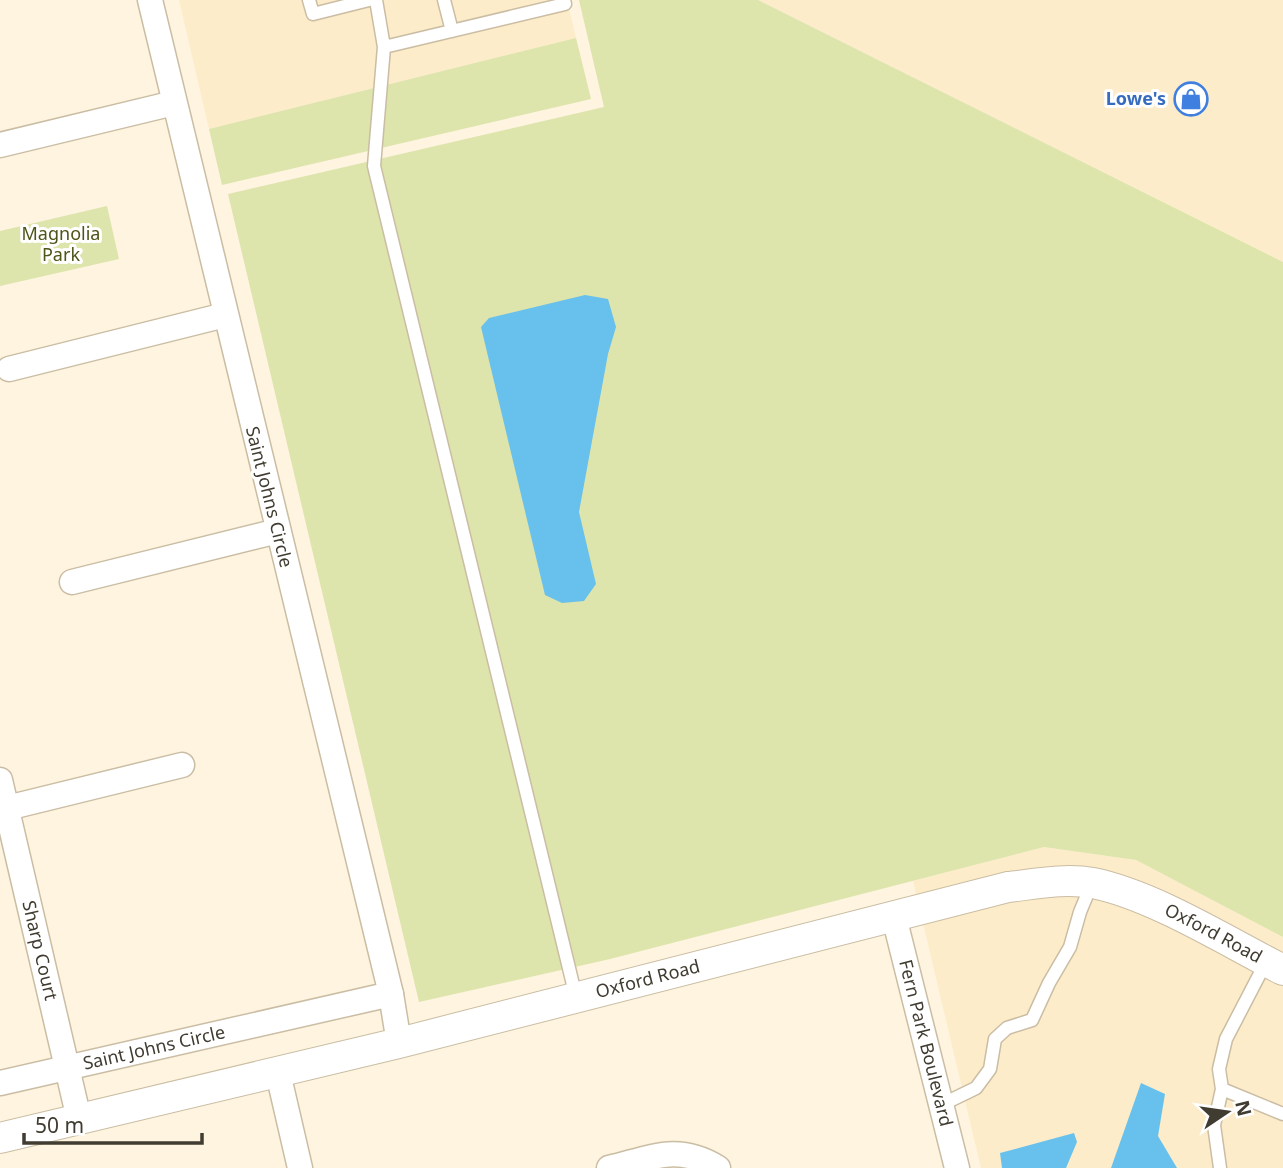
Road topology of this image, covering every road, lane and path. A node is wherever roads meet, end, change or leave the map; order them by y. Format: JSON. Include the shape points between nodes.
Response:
{"nodes":[{"id":1,"x":150,"y":0,"type":"edge"},
{"id":2,"x":309,"y":0,"type":"edge"},
{"id":3,"x":369,"y":0,"type":"edge"},
{"id":4,"x":376,"y":0,"type":"edge"},
{"id":5,"x":444,"y":0,"type":"edge"},
{"id":6,"x":564,"y":0,"type":"edge"},
{"id":7,"x":452,"y":31,"type":"junction"},
{"id":8,"x":384,"y":47,"type":"junction"},
{"id":9,"x":174,"y":103,"type":"junction"},
{"id":10,"x":0,"y":145,"type":"edge"},
{"id":11,"x":225,"y":315,"type":"junction"},
{"id":12,"x":9,"y":369,"type":"dead end"},
{"id":13,"x":278,"y":531,"type":"junction"},
{"id":14,"x":72,"y":582,"type":"dead end"},
{"id":15,"x":182,"y":765,"type":"dead end"},
{"id":16,"x":0,"y":780,"type":"edge"},
{"id":17,"x":5,"y":816,"type":"edge"},
{"id":18,"x":1092,"y":883,"type":"junction"},
{"id":19,"x":894,"y":917,"type":"junction"},
{"id":20,"x":1275,"y":966,"type":"edge"},
{"id":21,"x":391,"y":994,"type":"junction"},
{"id":22,"x":576,"y":998,"type":"junction"},
{"id":23,"x":399,"y":1043,"type":"junction"},
{"id":24,"x":67,"y":1067,"type":"junction"},
{"id":25,"x":278,"y":1073,"type":"junction"},
{"id":26,"x":0,"y":1083,"type":"edge"},
{"id":27,"x":1222,"y":1089,"type":"junction"},
{"id":28,"x":941,"y":1105,"type":"junction"},
{"id":29,"x":1283,"y":1114,"type":"edge"},
{"id":30,"x":79,"y":1119,"type":"junction"},
{"id":31,"x":0,"y":1138,"type":"edge"},
{"id":32,"x":712,"y":1165,"type":"edge"},
{"id":33,"x":300,"y":1168,"type":"edge"},
{"id":34,"x":609,"y":1168,"type":"edge"},
{"id":35,"x":957,"y":1168,"type":"edge"},
{"id":36,"x":1220,"y":1168,"type":"edge"}],
"edges":[{"from":1,"to":9,"type":"street","name":"Saint Johns Circle"},
{"from":2,"to":3,"type":"lane","via":[[313,14]]},
{"from":4,"to":8,"type":"lane"},
{"from":5,"to":7,"type":"lane"},
{"from":6,"to":7,"type":"lane","via":[[565,4]]},
{"from":7,"to":8,"type":"lane"},
{"from":8,"to":22,"type":"lane","via":[[374,166]]},
{"from":9,"to":10,"type":"street"},
{"from":9,"to":11,"type":"street","name":"Saint Johns Circle"},
{"from":11,"to":12,"type":"street"},
{"from":11,"to":13,"type":"street","name":"Saint Johns Circle"},
{"from":13,"to":14,"type":"street"},
{"from":13,"to":21,"type":"street","name":"Saint Johns Circle"},
{"from":15,"to":17,"type":"street"},
{"from":16,"to":17,"type":"street","name":"Sharp Court"},
{"from":17,"to":24,"type":"street","name":"Sharp Court"},
{"from":18,"to":19,"type":"street","name":"Oxford Road","via":[[1055,881],[1007,887]]},
{"from":18,"to":20,"type":"street","name":"Oxford Road","via":[[1165,909]]},
{"from":18,"to":28,"type":"lane","via":[[1070,947],[1032,1020],[1007,1027],[995,1039],[990,1069],[976,1088]]},
{"from":19,"to":22,"type":"street","name":"Oxford Road"},
{"from":19,"to":28,"type":"street","name":"Fern Park Boulevard"},
{"from":20,"to":27,"type":"lane","via":[[1226,1039],[1219,1069]]},
{"from":21,"to":23,"type":"street","name":"Saint Johns Circle"},
{"from":21,"to":24,"type":"street","name":"Saint Johns Circle"},
{"from":22,"to":23,"type":"street","name":"Oxford Road"},
{"from":23,"to":25,"type":"street","name":"Oxford Road"},
{"from":24,"to":26,"type":"street","name":"Saint Johns Circle"},
{"from":24,"to":30,"type":"street","name":"Sharp Court"},
{"from":25,"to":30,"type":"street","name":"Oxford Road"},
{"from":25,"to":33,"type":"street"},
{"from":27,"to":29,"type":"lane"},
{"from":27,"to":36,"type":"lane","via":[[1214,1125]]},
{"from":28,"to":35,"type":"street","name":"Fern Park Boulevard"},
{"from":30,"to":31,"type":"street","name":"Oxford Road"},
{"from":32,"to":34,"type":"street","via":[[688,1154],[669,1153]]}]}
